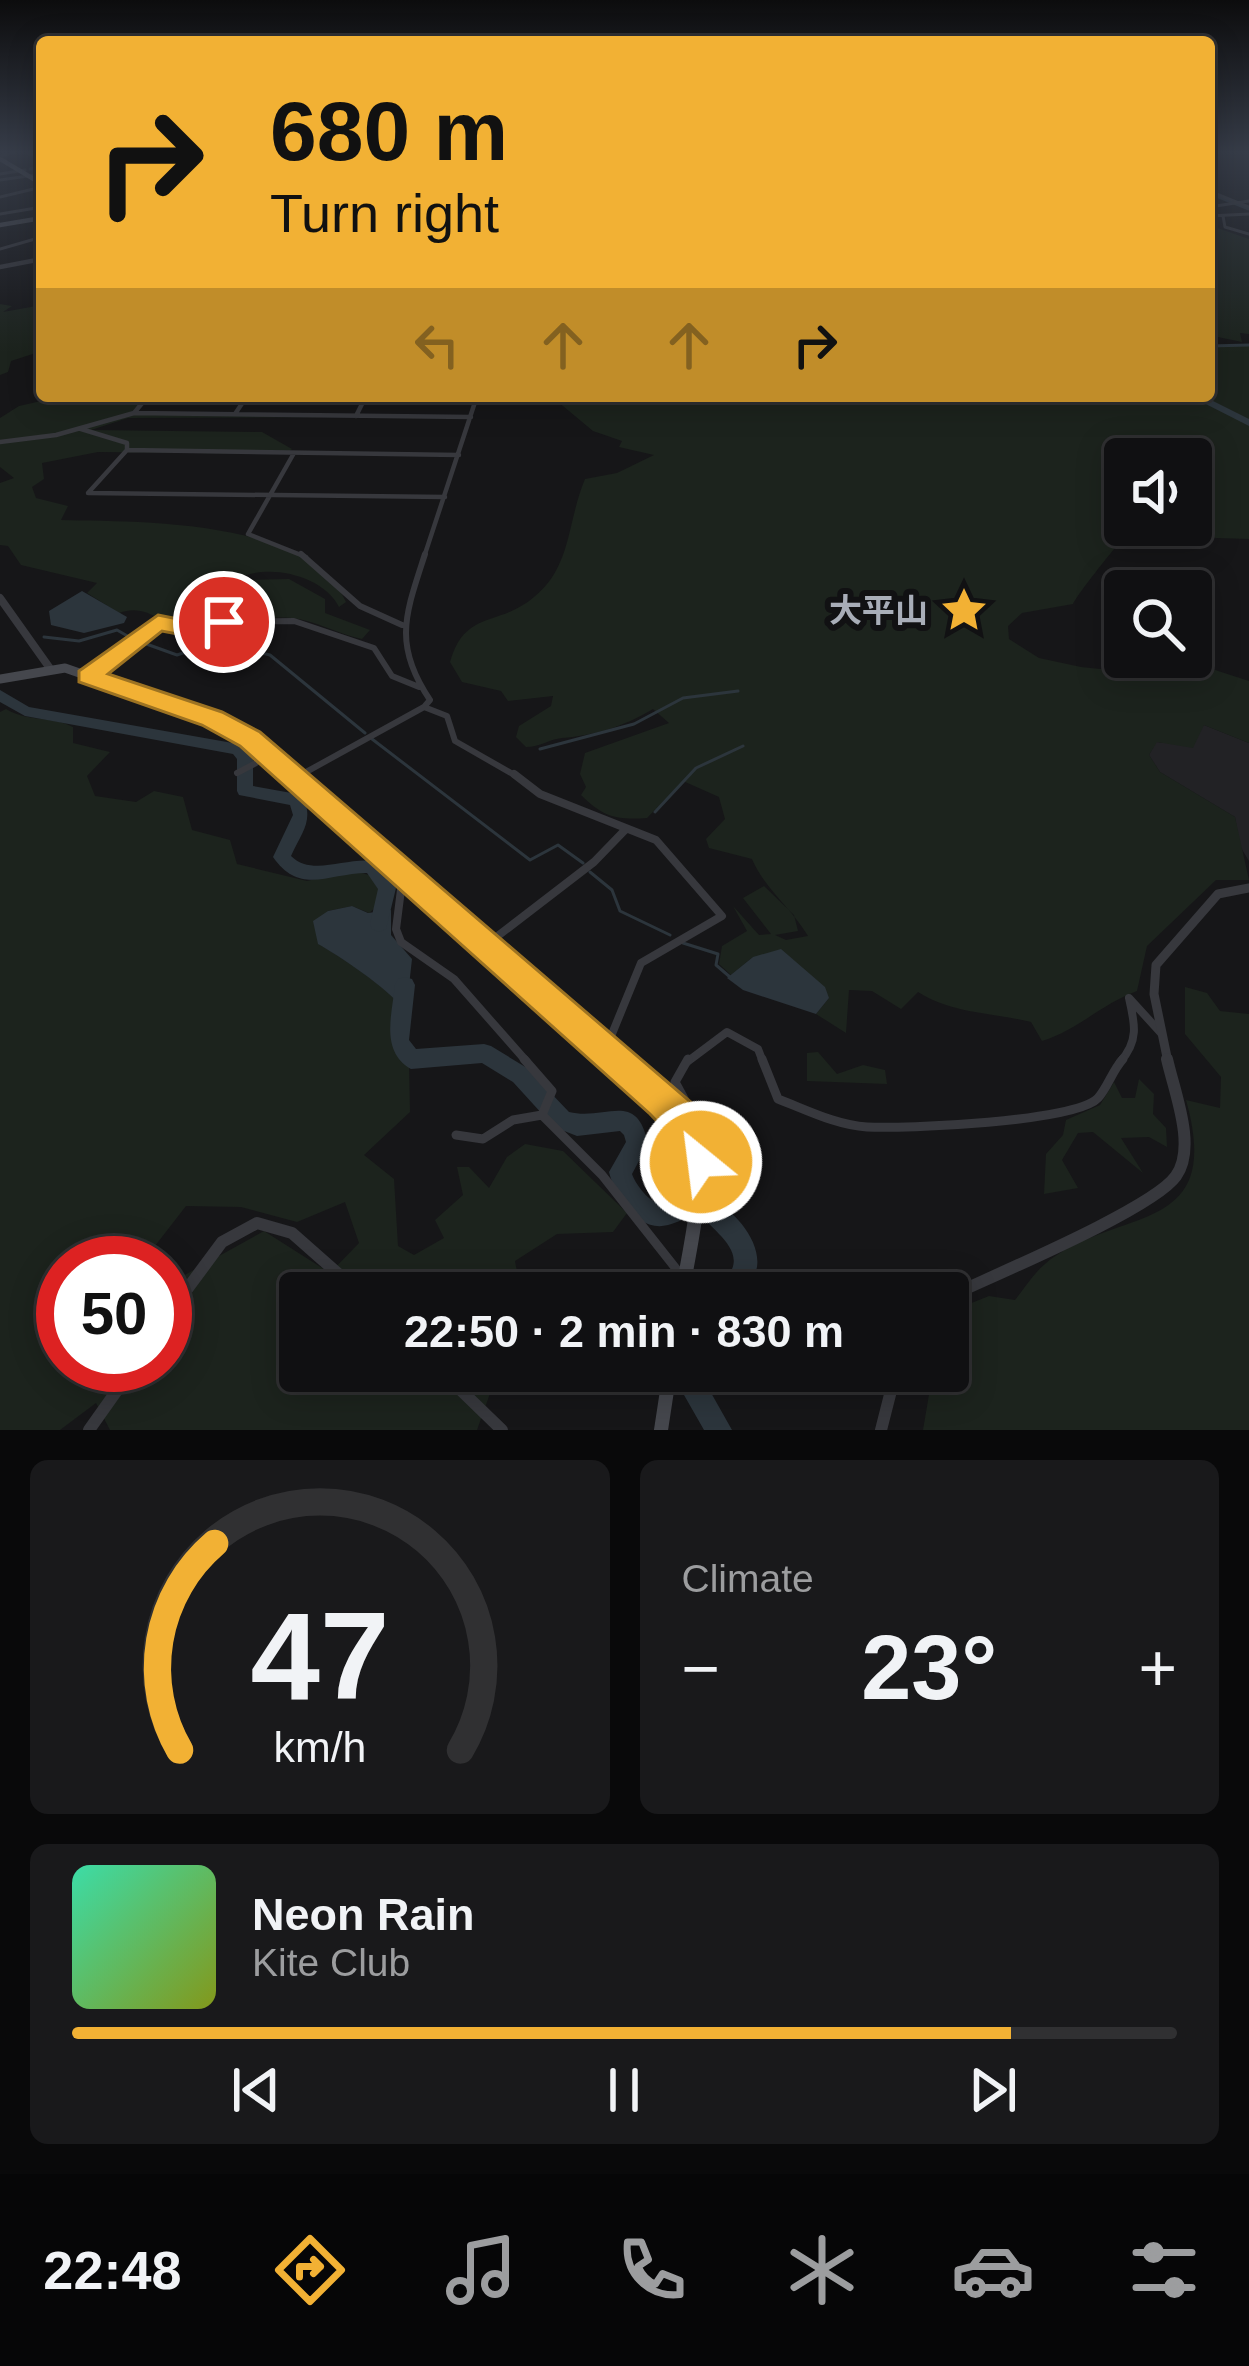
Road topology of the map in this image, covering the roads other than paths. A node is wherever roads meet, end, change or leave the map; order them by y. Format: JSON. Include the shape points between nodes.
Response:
{"nodes":[{"id":1,"x":34,"y":220,"type":"edge"},
{"id":2,"x":1224,"y":220,"type":"edge"},
{"id":3,"x":1,"y":223,"type":"edge"},
{"id":4,"x":1249,"y":234,"type":"edge"},
{"id":5,"x":36,"y":239,"type":"edge"},
{"id":6,"x":0,"y":248,"type":"edge"},
{"id":7,"x":36,"y":260,"type":"edge"},
{"id":8,"x":0,"y":267,"type":"edge"},
{"id":9,"x":143,"y":402,"type":"edge"},
{"id":10,"x":243,"y":402,"type":"edge"},
{"id":11,"x":363,"y":402,"type":"edge"},
{"id":12,"x":475,"y":402,"type":"edge"},
{"id":13,"x":134,"y":413,"type":"junction"},
{"id":14,"x":235,"y":414,"type":"junction"},
{"id":15,"x":356,"y":416,"type":"junction"},
{"id":16,"x":471,"y":417,"type":"junction"},
{"id":17,"x":80,"y":428,"type":"junction"},
{"id":18,"x":0,"y":442,"type":"edge"},
{"id":19,"x":127,"y":450,"type":"junction"},
{"id":20,"x":294,"y":453,"type":"junction"},
{"id":21,"x":459,"y":454,"type":"junction"},
{"id":22,"x":268,"y":495,"type":"junction"},
{"id":23,"x":445,"y":497,"type":"junction"},
{"id":24,"x":0,"y":598,"type":"edge"},
{"id":25,"x":402,"y":625,"type":"junction"},
{"id":26,"x":50,"y":667,"type":"junction"},
{"id":27,"x":88,"y":676,"type":"junction"},
{"id":28,"x":0,"y":679,"type":"edge"},
{"id":29,"x":418,"y":687,"type":"junction"},
{"id":30,"x":424,"y":707,"type":"junction"},
{"id":31,"x":259,"y":748,"type":"junction"},
{"id":32,"x":237,"y":773,"type":"dead end"},
{"id":33,"x":294,"y":778,"type":"junction"},
{"id":34,"x":625,"y":830,"type":"junction"},
{"id":35,"x":403,"y":874,"type":"junction"},
{"id":36,"x":1249,"y":888,"type":"edge"},
{"id":37,"x":485,"y":945,"type":"junction"},
{"id":38,"x":1164,"y":1035,"type":"junction"},
{"id":39,"x":605,"y":1051,"type":"junction"},
{"id":40,"x":542,"y":1115,"type":"junction"},
{"id":41,"x":455,"y":1135,"type":"dead end"},
{"id":42,"x":696,"y":1141,"type":"junction"},
{"id":43,"x":336,"y":1272,"type":"edge"},
{"id":44,"x":673,"y":1272,"type":"edge"},
{"id":45,"x":685,"y":1272,"type":"edge"},
{"id":46,"x":192,"y":1283,"type":"edge"},
{"id":47,"x":969,"y":1287,"type":"edge"},
{"id":48,"x":116,"y":1392,"type":"edge"},
{"id":49,"x":463,"y":1392,"type":"edge"},
{"id":50,"x":667,"y":1392,"type":"edge"},
{"id":51,"x":891,"y":1392,"type":"edge"},
{"id":52,"x":89,"y":1430,"type":"edge"},
{"id":53,"x":502,"y":1430,"type":"edge"},
{"id":54,"x":661,"y":1430,"type":"edge"},
{"id":55,"x":881,"y":1430,"type":"edge"}],
"edges":[{"from":1,"to":3,"type":"main road"},
{"from":2,"to":4,"type":"street"},
{"from":5,"to":6,"type":"street"},
{"from":7,"to":8,"type":"street"},
{"from":9,"to":13,"type":"street"},
{"from":10,"to":14,"type":"street"},
{"from":11,"to":15,"type":"street"},
{"from":12,"to":16,"type":"street"},
{"from":13,"to":14,"type":"street"},
{"from":13,"to":17,"type":"street"},
{"from":14,"to":15,"type":"street"},
{"from":15,"to":16,"type":"street"},
{"from":16,"to":21,"type":"street"},
{"from":17,"to":18,"type":"street"},
{"from":17,"to":19,"type":"street","via":[[127,443]]},
{"from":19,"to":20,"type":"street"},
{"from":19,"to":22,"type":"street","via":[[88,493]]},
{"from":20,"to":21,"type":"street"},
{"from":20,"to":22,"type":"street"},
{"from":21,"to":23,"type":"street"},
{"from":22,"to":23,"type":"street"},
{"from":22,"to":25,"type":"street","via":[[248,535],[299,551],[358,606]]},
{"from":23,"to":25,"type":"street"},
{"from":24,"to":26,"type":"street"},
{"from":25,"to":29,"type":"street"},
{"from":26,"to":27,"type":"main road"},
{"from":26,"to":28,"type":"main road"},
{"from":27,"to":29,"type":"street","via":[[158,623],[193,629],[281,620],[374,648],[392,676]]},
{"from":27,"to":31,"type":"main road","via":[[212,719]]},
{"from":29,"to":30,"type":"street","via":[[430,700]]},
{"from":30,"to":33,"type":"street"},
{"from":30,"to":34,"type":"street","via":[[447,716],[455,741],[540,794]]},
{"from":31,"to":32,"type":"street"},
{"from":31,"to":33,"type":"main road"},
{"from":33,"to":35,"type":"main road"},
{"from":34,"to":37,"type":"street"},
{"from":34,"to":39,"type":"street","via":[[656,840],[722,916],[641,963]]},
{"from":35,"to":37,"type":"main road"},
{"from":35,"to":40,"type":"street","via":[[401,942],[466,991],[547,1082],[553,1099]]},
{"from":36,"to":38,"type":"street","via":[[1218,894],[1156,965]]},
{"from":37,"to":39,"type":"main road"},
{"from":38,"to":42,"type":"street","via":[[1130,998],[1132,1048],[1097,1099],[1003,1122],[868,1127],[778,1099],[758,1049],[727,1032],[691,1054],[675,1082],[695,1119]]},
{"from":38,"to":47,"type":"street","via":[[1185,1147],[1176,1177],[1106,1222]]},
{"from":39,"to":42,"type":"main road"},
{"from":40,"to":41,"type":"street","via":[[513,1120],[483,1139]]},
{"from":40,"to":44,"type":"street","via":[[602,1174]]},
{"from":42,"to":45,"type":"main road","via":[[698,1192]]},
{"from":43,"to":46,"type":"street","via":[[292,1233],[257,1223],[222,1242]]},
{"from":48,"to":52,"type":"street"},
{"from":49,"to":53,"type":"street"},
{"from":50,"to":54,"type":"main road"},
{"from":51,"to":55,"type":"street"}]}
